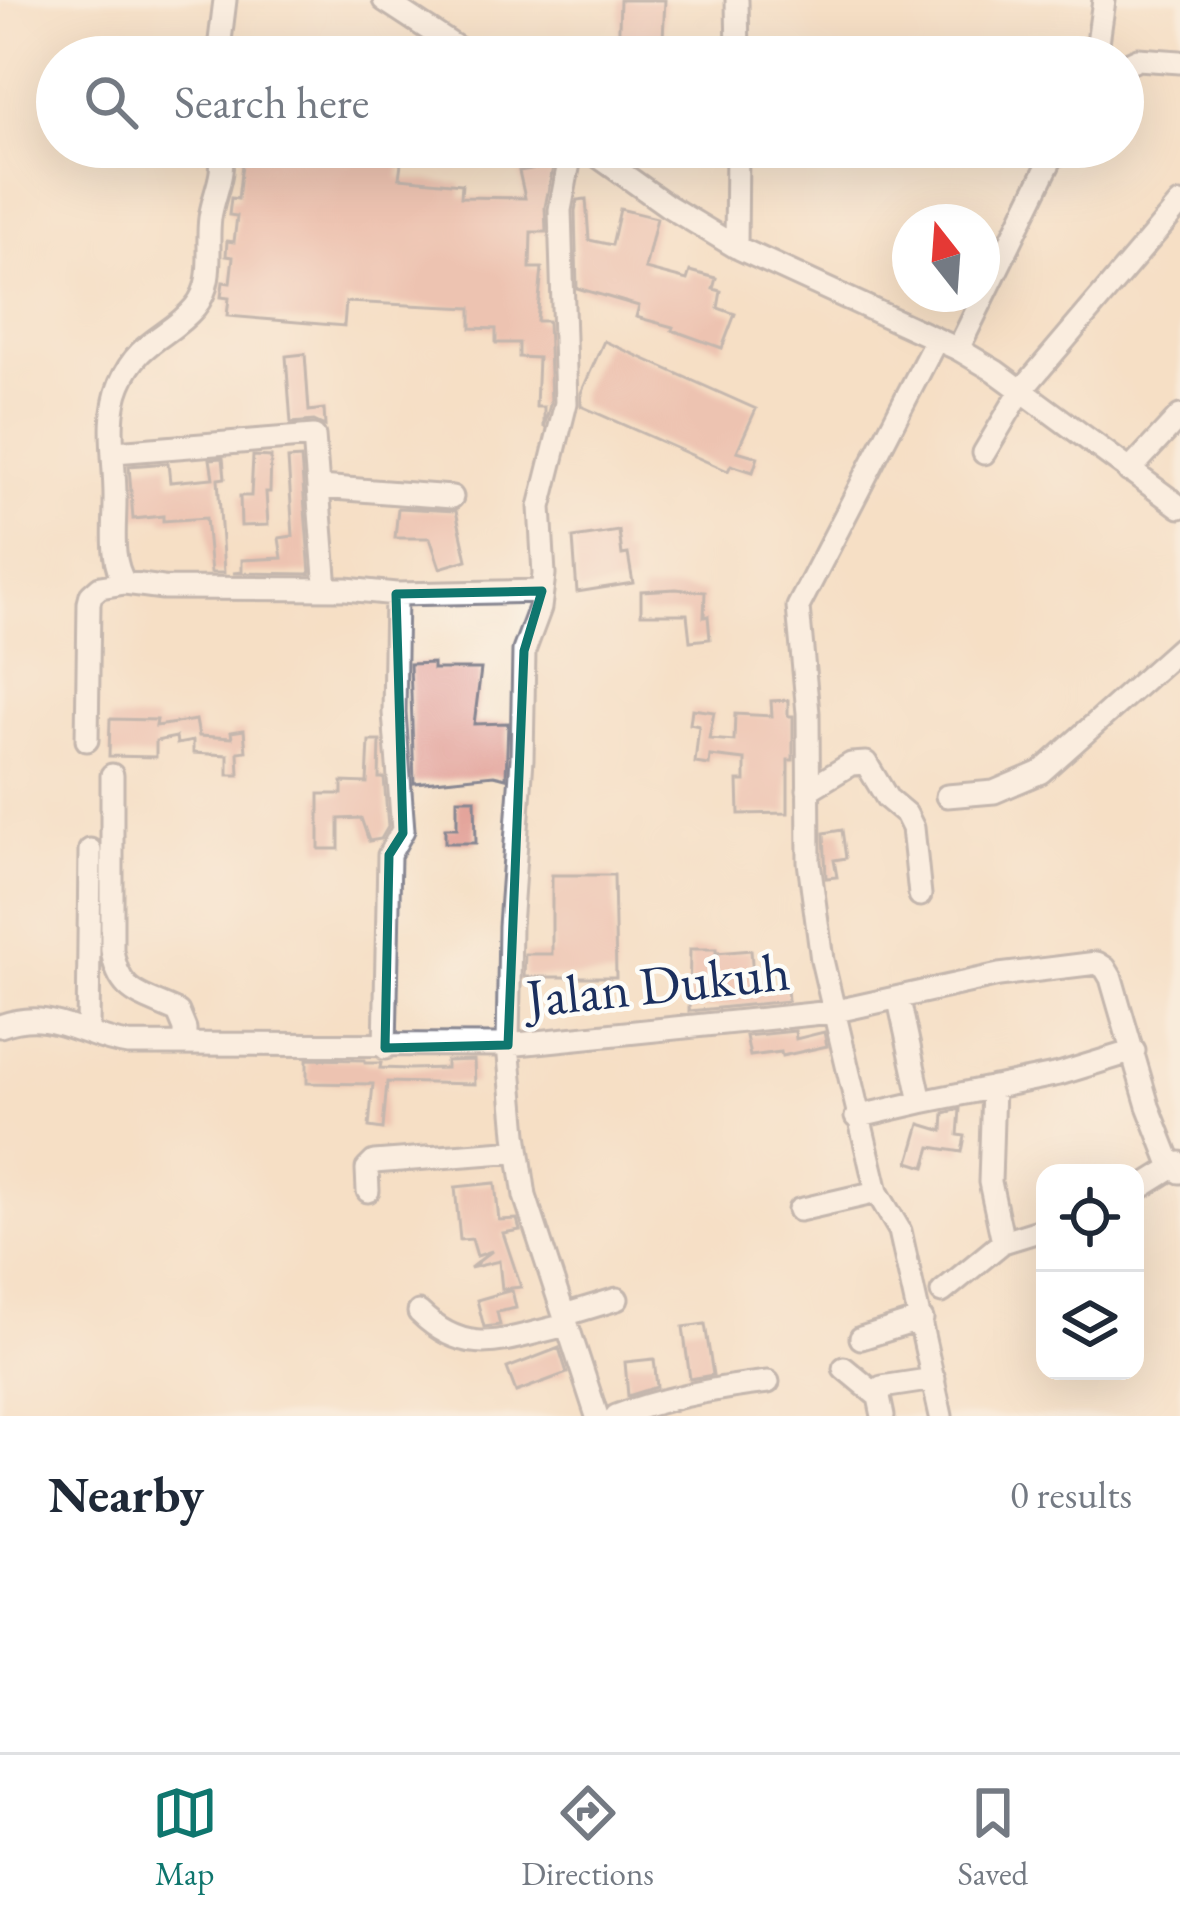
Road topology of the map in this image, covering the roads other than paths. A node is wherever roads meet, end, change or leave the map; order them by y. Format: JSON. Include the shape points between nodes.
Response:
{"nodes":[{"id":1,"x":225,"y":0,"type":"edge"},
{"id":2,"x":384,"y":0,"type":"edge"},
{"id":3,"x":737,"y":0,"type":"edge"},
{"id":4,"x":1104,"y":0,"type":"edge"},
{"id":5,"x":221,"y":36,"type":"edge"},
{"id":6,"x":439,"y":36,"type":"edge"},
{"id":7,"x":738,"y":36,"type":"edge"},
{"id":8,"x":1099,"y":36,"type":"edge"},
{"id":9,"x":1144,"y":59,"type":"edge"},
{"id":10,"x":1180,"y":62,"type":"edge"},
{"id":11,"x":222,"y":168,"type":"edge"},
{"id":12,"x":568,"y":168,"type":"edge"},
{"id":13,"x":615,"y":168,"type":"edge"},
{"id":14,"x":737,"y":168,"type":"edge"},
{"id":15,"x":1047,"y":168,"type":"edge"},
{"id":16,"x":1180,"y":204,"type":"edge"},
{"id":17,"x":736,"y":247,"type":"junction"},
{"id":18,"x":936,"y":340,"type":"junction"},
{"id":19,"x":958,"y":350,"type":"junction"},
{"id":20,"x":1021,"y":391,"type":"junction"},
{"id":21,"x":1180,"y":416,"type":"edge"},
{"id":22,"x":116,"y":452,"type":"junction"},
{"id":23,"x":984,"y":453,"type":"dead end"},
{"id":24,"x":1130,"y":471,"type":"junction"},
{"id":25,"x":320,"y":488,"type":"junction"},
{"id":26,"x":452,"y":497,"type":"dead end"},
{"id":27,"x":1180,"y":506,"type":"edge"},
{"id":28,"x":124,"y":583,"type":"junction"},
{"id":29,"x":326,"y":589,"type":"junction"},
{"id":30,"x":542,"y":591,"type":"junction"},
{"id":31,"x":396,"y":594,"type":"junction"},
{"id":32,"x":1180,"y":648,"type":"edge"},
{"id":33,"x":87,"y":740,"type":"dead end"},
{"id":34,"x":112,"y":775,"type":"dead end"},
{"id":35,"x":808,"y":790,"type":"junction"},
{"id":36,"x":947,"y":796,"type":"dead end"},
{"id":37,"x":90,"y":850,"type":"dead end"},
{"id":38,"x":920,"y":895,"type":"dead end"},
{"id":39,"x":899,"y":1000,"type":"junction"},
{"id":40,"x":832,"y":1012,"type":"junction"},
{"id":41,"x":0,"y":1026,"type":"edge"},
{"id":42,"x":88,"y":1032,"type":"junction"},
{"id":43,"x":185,"y":1044,"type":"junction"},
{"id":44,"x":508,"y":1045,"type":"junction"},
{"id":45,"x":385,"y":1048,"type":"junction"},
{"id":46,"x":1134,"y":1052,"type":"junction"},
{"id":47,"x":992,"y":1088,"type":"junction"},
{"id":48,"x":921,"y":1102,"type":"junction"},
{"id":49,"x":856,"y":1117,"type":"junction"},
{"id":50,"x":518,"y":1151,"type":"junction"},
{"id":51,"x":1177,"y":1167,"type":"edge"},
{"id":52,"x":1144,"y":1186,"type":"edge"},
{"id":53,"x":368,"y":1192,"type":"dead end"},
{"id":54,"x":877,"y":1192,"type":"junction"},
{"id":55,"x":799,"y":1210,"type":"dead end"},
{"id":56,"x":1036,"y":1232,"type":"edge"},
{"id":57,"x":1003,"y":1242,"type":"junction"},
{"id":58,"x":942,"y":1292,"type":"dead end"},
{"id":59,"x":617,"y":1299,"type":"dead end"},
{"id":60,"x":418,"y":1312,"type":"dead end"},
{"id":61,"x":922,"y":1319,"type":"junction"},
{"id":62,"x":565,"y":1320,"type":"junction"},
{"id":63,"x":861,"y":1338,"type":"dead end"},
{"id":64,"x":844,"y":1368,"type":"dead end"},
{"id":65,"x":934,"y":1379,"type":"junction"},
{"id":66,"x":768,"y":1382,"type":"dead end"},
{"id":67,"x":881,"y":1407,"type":"edge"},
{"id":68,"x":597,"y":1416,"type":"edge"},
{"id":69,"x":616,"y":1416,"type":"edge"},
{"id":70,"x":941,"y":1416,"type":"edge"}],
"edges":[{"from":1,"to":5,"type":"street"},
{"from":2,"to":6,"type":"street"},
{"from":3,"to":7,"type":"street"},
{"from":4,"to":8,"type":"street"},
{"from":9,"to":10,"type":"street"},
{"from":11,"to":22,"type":"street","via":[[203,293],[127,370],[112,404]]},
{"from":12,"to":30,"type":"street","via":[[560,210],[566,403],[540,507]]},
{"from":13,"to":17,"type":"street"},
{"from":14,"to":17,"type":"street"},
{"from":15,"to":19,"type":"street"},
{"from":16,"to":20,"type":"street"},
{"from":17,"to":18,"type":"street"},
{"from":18,"to":19,"type":"street"},
{"from":18,"to":35,"type":"street","via":[[798,600]]},
{"from":19,"to":20,"type":"street"},
{"from":20,"to":23,"type":"street"},
{"from":20,"to":24,"type":"street"},
{"from":21,"to":24,"type":"street"},
{"from":22,"to":25,"type":"street","via":[[311,434]]},
{"from":22,"to":28,"type":"street","via":[[115,545]]},
{"from":24,"to":27,"type":"street"},
{"from":25,"to":26,"type":"street"},
{"from":25,"to":29,"type":"street"},
{"from":28,"to":29,"type":"street"},
{"from":28,"to":33,"type":"street","via":[[91,595]]},
{"from":29,"to":31,"type":"street"},
{"from":30,"to":31,"type":"street"},
{"from":30,"to":44,"type":"street","via":[[524,651]]},
{"from":31,"to":45,"type":"street","via":[[403,830],[389,855]]},
{"from":32,"to":36,"type":"street","via":[[1041,772],[994,792]]},
{"from":34,"to":43,"type":"street","via":[[116,974],[126,988],[178,1012]]},
{"from":35,"to":38,"type":"street","via":[[866,763],[913,828]]},
{"from":35,"to":40,"type":"street","via":[[812,890]]},
{"from":37,"to":42,"type":"street"},
{"from":39,"to":40,"type":"street","name":"Jalan Dukuh"},
{"from":39,"to":46,"type":"street","name":"Jalan Dukuh","via":[[999,975],[1097,963],[1111,978]]},
{"from":39,"to":48,"type":"street"},
{"from":40,"to":44,"type":"street","name":"Jalan Dukuh"},
{"from":40,"to":49,"type":"street"},
{"from":41,"to":42,"type":"street","name":"Jalan Dukuh","via":[[55,1020]]},
{"from":42,"to":43,"type":"street","name":"Jalan Dukuh","via":[[128,1044]]},
{"from":43,"to":45,"type":"street","name":"Jalan Dukuh"},
{"from":44,"to":45,"type":"street","name":"Jalan Dukuh"},
{"from":44,"to":50,"type":"street"},
{"from":46,"to":47,"type":"street"},
{"from":46,"to":51,"type":"street","name":"Jalan Dukuh"},
{"from":47,"to":48,"type":"street"},
{"from":47,"to":57,"type":"street","via":[[990,1182]]},
{"from":48,"to":49,"type":"street"},
{"from":49,"to":54,"type":"street"},
{"from":50,"to":53,"type":"street","via":[[374,1162]]},
{"from":50,"to":62,"type":"street"},
{"from":51,"to":52,"type":"street"},
{"from":54,"to":55,"type":"street"},
{"from":54,"to":61,"type":"street","via":[[900,1231]]},
{"from":56,"to":57,"type":"street"},
{"from":57,"to":58,"type":"street"},
{"from":59,"to":62,"type":"street"},
{"from":60,"to":62,"type":"street","via":[[446,1335],[471,1342]]},
{"from":61,"to":63,"type":"street"},
{"from":61,"to":65,"type":"street"},
{"from":62,"to":68,"type":"street"},
{"from":64,"to":67,"type":"street"},
{"from":65,"to":67,"type":"street","via":[[879,1389]]},
{"from":65,"to":70,"type":"street"},
{"from":66,"to":69,"type":"street","via":[[712,1388]]}]}
